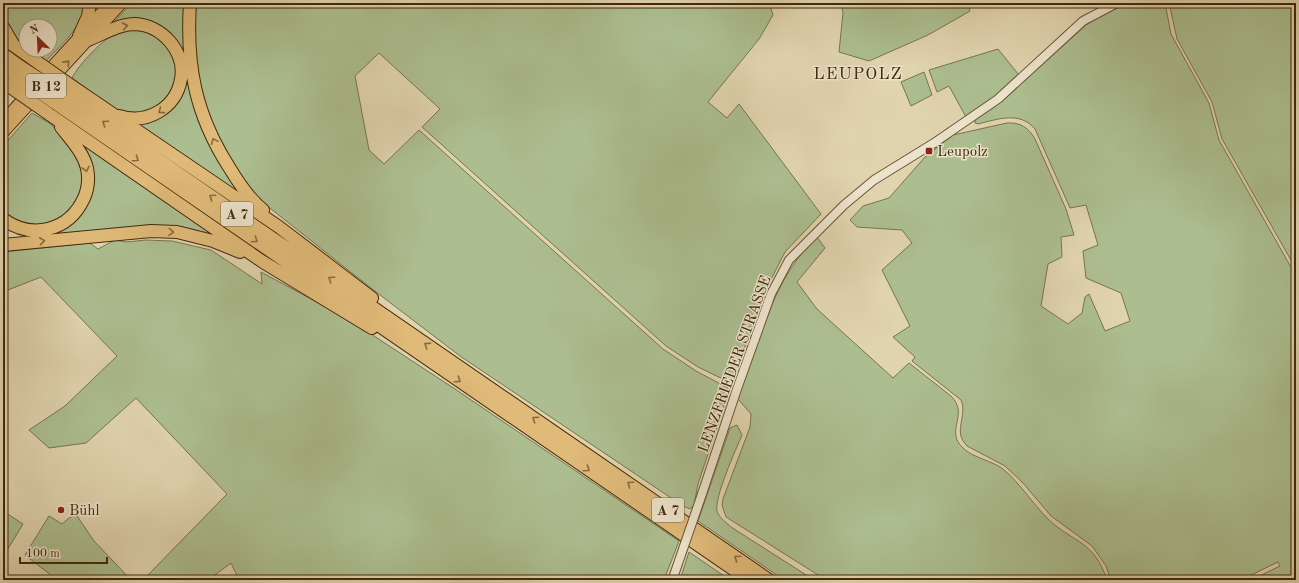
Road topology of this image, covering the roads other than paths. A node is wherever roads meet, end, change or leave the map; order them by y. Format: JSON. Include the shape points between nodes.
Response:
{"nodes":[{"id":1,"x":90,"y":3,"type":"edge"},
{"id":2,"x":110,"y":3,"type":"edge"},
{"id":3,"x":122,"y":3,"type":"edge"},
{"id":4,"x":190,"y":3,"type":"edge"},
{"id":5,"x":1117,"y":3,"type":"edge"},
{"id":6,"x":3,"y":27,"type":"edge"},
{"id":7,"x":3,"y":38,"type":"edge"},
{"id":8,"x":84,"y":38,"type":"junction"},
{"id":9,"x":15,"y":47,"type":"junction"},
{"id":10,"x":3,"y":54,"type":"edge"},
{"id":11,"x":3,"y":68,"type":"edge"},
{"id":12,"x":11,"y":77,"type":"edge"},
{"id":13,"x":66,"y":96,"type":"junction"},
{"id":14,"x":108,"y":110,"type":"junction"},
{"id":15,"x":49,"y":114,"type":"junction"},
{"id":16,"x":4,"y":119,"type":"edge"},
{"id":17,"x":3,"y":133,"type":"edge"},
{"id":18,"x":3,"y":219,"type":"edge"},
{"id":19,"x":279,"y":227,"type":"junction"},
{"id":20,"x":3,"y":245,"type":"edge"},
{"id":21,"x":263,"y":262,"type":"junction"},
{"id":22,"x":409,"y":332,"type":"junction"},
{"id":23,"x":394,"y":335,"type":"junction"},
{"id":24,"x":672,"y":579,"type":"edge"},
{"id":25,"x":749,"y":580,"type":"edge"},
{"id":26,"x":769,"y":580,"type":"edge"}],
"edges":[{"from":1,"to":8,"type":"highway"},
{"from":2,"to":8,"type":"main road","number":"B 12"},
{"from":3,"to":8,"type":"main road","number":"B 12"},
{"from":19,"to":4,"type":"highway","one_way":true,"via":[[236,179],[203,118],[193,83],[189,53]]},
{"from":5,"to":24,"type":"street","name":"LENZFRIEDER STRASSE","bridge":true,"via":[[1084,21],[998,99],[874,180],[839,210],[790,260],[769,300]]},
{"from":6,"to":9,"type":"highway"},
{"from":7,"to":9,"type":"highway"},
{"from":8,"to":14,"type":"highway","one_way":true,"via":[[135,24],[160,32],[176,49],[182,78],[168,105],[156,115],[144,119],[130,119]]},
{"from":8,"to":16,"type":"main road","number":"B 12"},
{"from":17,"to":8,"type":"main road","number":"B 12","one_way":true},
{"from":9,"to":13,"type":"highway","bridge":true,"via":[[30,57]]},
{"from":10,"to":12,"type":"highway","number":"A 7"},
{"from":11,"to":12,"type":"highway","number":"A 7"},
{"from":12,"to":13,"type":"highway","number":"A 7","bridge":true},
{"from":12,"to":15,"type":"highway","bridge":true},
{"from":13,"to":14,"type":"highway"},
{"from":22,"to":13,"type":"highway","number":"A 7","one_way":true},
{"from":13,"to":23,"type":"highway","number":"A 7","one_way":true},
{"from":14,"to":19,"type":"highway"},
{"from":15,"to":18,"type":"highway","one_way":true,"via":[[83,157],[88,181],[80,207],[71,218],[56,227],[40,231],[12,226]]},
{"from":15,"to":21,"type":"highway"},
{"from":19,"to":22,"type":"highway","via":[[391,312]]},
{"from":20,"to":21,"type":"highway","one_way":true,"via":[[151,231],[177,232],[213,241]]},
{"from":21,"to":23,"type":"highway","via":[[378,332]]},
{"from":26,"to":22,"type":"highway","number":"A 7","one_way":true},
{"from":23,"to":25,"type":"highway","number":"A 7","one_way":true}]}
